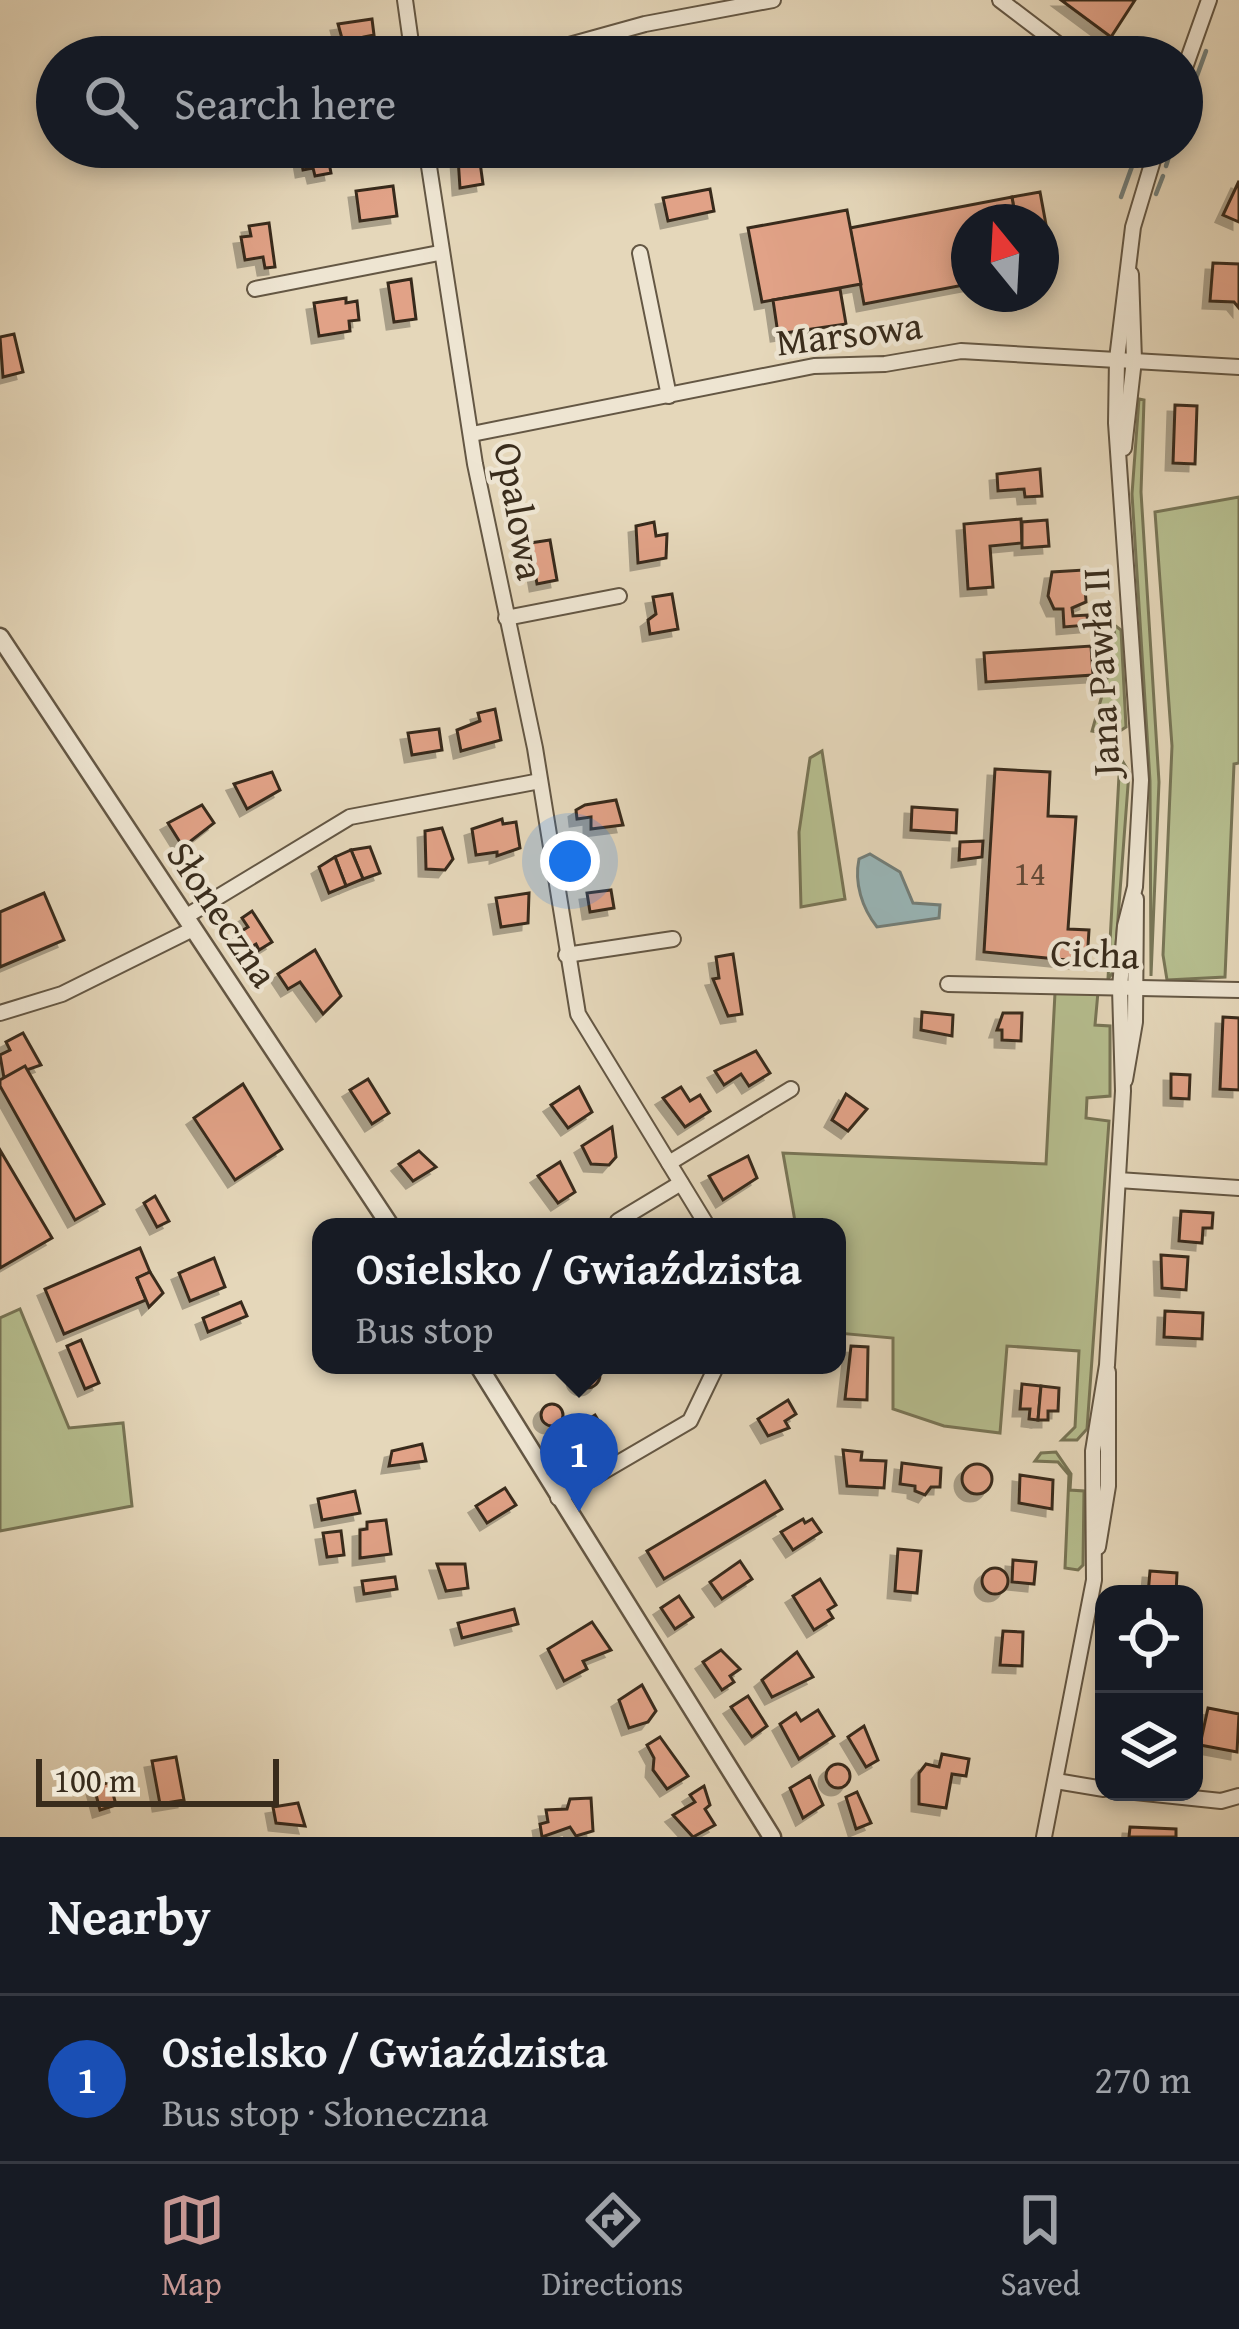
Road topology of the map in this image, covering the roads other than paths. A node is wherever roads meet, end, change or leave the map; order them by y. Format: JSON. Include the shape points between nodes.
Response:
{"nodes":[{"id":1,"x":405,"y":0,"type":"edge"},
{"id":2,"x":773,"y":0,"type":"edge"},
{"id":3,"x":1000,"y":0,"type":"edge"},
{"id":4,"x":1209,"y":0,"type":"edge"},
{"id":5,"x":410,"y":36,"type":"edge"},
{"id":6,"x":602,"y":36,"type":"edge"},
{"id":7,"x":1048,"y":36,"type":"edge"},
{"id":8,"x":1196,"y":36,"type":"edge"},
{"id":9,"x":429,"y":168,"type":"edge"},
{"id":10,"x":1150,"y":168,"type":"edge"},
{"id":11,"x":440,"y":253,"type":"junction"},
{"id":12,"x":640,"y":253,"type":"dead end"},
{"id":13,"x":1130,"y":268,"type":"junction"},
{"id":14,"x":255,"y":289,"type":"dead end"},
{"id":15,"x":1117,"y":359,"type":"junction"},
{"id":16,"x":1134,"y":360,"type":"junction"},
{"id":17,"x":1239,"y":367,"type":"edge"},
{"id":18,"x":669,"y":396,"type":"junction"},
{"id":19,"x":472,"y":434,"type":"junction"},
{"id":20,"x":1122,"y":453,"type":"junction"},
{"id":21,"x":619,"y":596,"type":"dead end"},
{"id":22,"x":506,"y":618,"type":"junction"},
{"id":23,"x":0,"y":637,"type":"edge"},
{"id":24,"x":540,"y":781,"type":"junction"},
{"id":25,"x":1135,"y":887,"type":"junction"},
{"id":26,"x":189,"y":923,"type":"junction"},
{"id":27,"x":673,"y":939,"type":"dead end"},
{"id":28,"x":566,"y":956,"type":"junction"},
{"id":29,"x":948,"y":984,"type":"dead end"},
{"id":30,"x":1120,"y":988,"type":"junction"},
{"id":31,"x":1137,"y":988,"type":"junction"},
{"id":32,"x":1239,"y":990,"type":"edge"},
{"id":33,"x":0,"y":1013,"type":"edge"},
{"id":34,"x":791,"y":1089,"type":"dead end"},
{"id":35,"x":1123,"y":1090,"type":"junction"},
{"id":36,"x":669,"y":1163,"type":"junction"},
{"id":37,"x":1118,"y":1180,"type":"junction"},
{"id":38,"x":681,"y":1183,"type":"junction"},
{"id":39,"x":1239,"y":1188,"type":"edge"},
{"id":40,"x":385,"y":1218,"type":"edge"},
{"id":41,"x":623,"y":1218,"type":"edge"},
{"id":42,"x":702,"y":1218,"type":"edge"},
{"id":43,"x":483,"y":1374,"type":"edge"},
{"id":44,"x":713,"y":1374,"type":"edge"},
{"id":45,"x":558,"y":1498,"type":"junction"},
{"id":46,"x":1056,"y":1780,"type":"junction"},
{"id":47,"x":1095,"y":1787,"type":"edge"},
{"id":48,"x":1239,"y":1796,"type":"edge"},
{"id":49,"x":1203,"y":1799,"type":"edge"},
{"id":50,"x":772,"y":1837,"type":"edge"},
{"id":51,"x":1044,"y":1837,"type":"edge"}],
"edges":[{"from":1,"to":5,"type":"street"},
{"from":2,"to":6,"type":"street"},
{"from":3,"to":7,"type":"street"},
{"from":4,"to":8,"type":"street"},
{"from":9,"to":11,"type":"street","name":"Opalowa"},
{"from":10,"to":13,"type":"street","name":"Jana Pawła II"},
{"from":11,"to":14,"type":"street"},
{"from":11,"to":19,"type":"street","name":"Opalowa"},
{"from":12,"to":18,"type":"street"},
{"from":13,"to":15,"type":"street","name":"Jana Pawła II"},
{"from":13,"to":16,"type":"street","name":"Jana Pawła II"},
{"from":15,"to":16,"type":"street","name":"Marsowa"},
{"from":15,"to":18,"type":"street","name":"Marsowa","via":[[961,351],[814,366]]},
{"from":15,"to":20,"type":"street","name":"Jana Pawła II"},
{"from":16,"to":17,"type":"street","name":"Marsowa"},
{"from":16,"to":20,"type":"street","name":"Jana Pawła II"},
{"from":18,"to":19,"type":"street","name":"Marsowa"},
{"from":19,"to":22,"type":"street","name":"Opalowa"},
{"from":20,"to":25,"type":"street","name":"Jana Pawła II","via":[[1140,748]]},
{"from":21,"to":22,"type":"street"},
{"from":22,"to":24,"type":"street","name":"Opalowa"},
{"from":23,"to":26,"type":"street","name":"Słoneczna"},
{"from":24,"to":26,"type":"street","via":[[350,817]]},
{"from":24,"to":28,"type":"street","name":"Opalowa"},
{"from":25,"to":30,"type":"street","name":"Jana Pawła II"},
{"from":25,"to":31,"type":"street","name":"Jana Pawła II"},
{"from":26,"to":33,"type":"street","via":[[62,994]]},
{"from":26,"to":40,"type":"street","name":"Słoneczna"},
{"from":27,"to":28,"type":"street"},
{"from":28,"to":36,"type":"street","name":"Opalowa","via":[[592,1043]]},
{"from":29,"to":30,"type":"street","name":"Cicha"},
{"from":30,"to":31,"type":"street","name":"Cicha"},
{"from":30,"to":35,"type":"street","name":"Jana Pawła II"},
{"from":31,"to":32,"type":"street","name":"Cicha"},
{"from":31,"to":35,"type":"street","name":"Jana Pawła II"},
{"from":34,"to":36,"type":"street"},
{"from":35,"to":37,"type":"street","name":"Jana Pawła II"},
{"from":36,"to":38,"type":"street","name":"Opalowa"},
{"from":37,"to":39,"type":"street"},
{"from":37,"to":46,"type":"street","name":"Jana Pawła II","via":[[1108,1486]]},
{"from":38,"to":41,"type":"street"},
{"from":38,"to":42,"type":"street","name":"Opalowa"},
{"from":43,"to":45,"type":"street"},
{"from":44,"to":45,"type":"street","via":[[690,1421]]},
{"from":45,"to":50,"type":"street"},
{"from":46,"to":47,"type":"street"},
{"from":46,"to":51,"type":"street","name":"Jana Pawła II"},
{"from":48,"to":49,"type":"street"}]}
